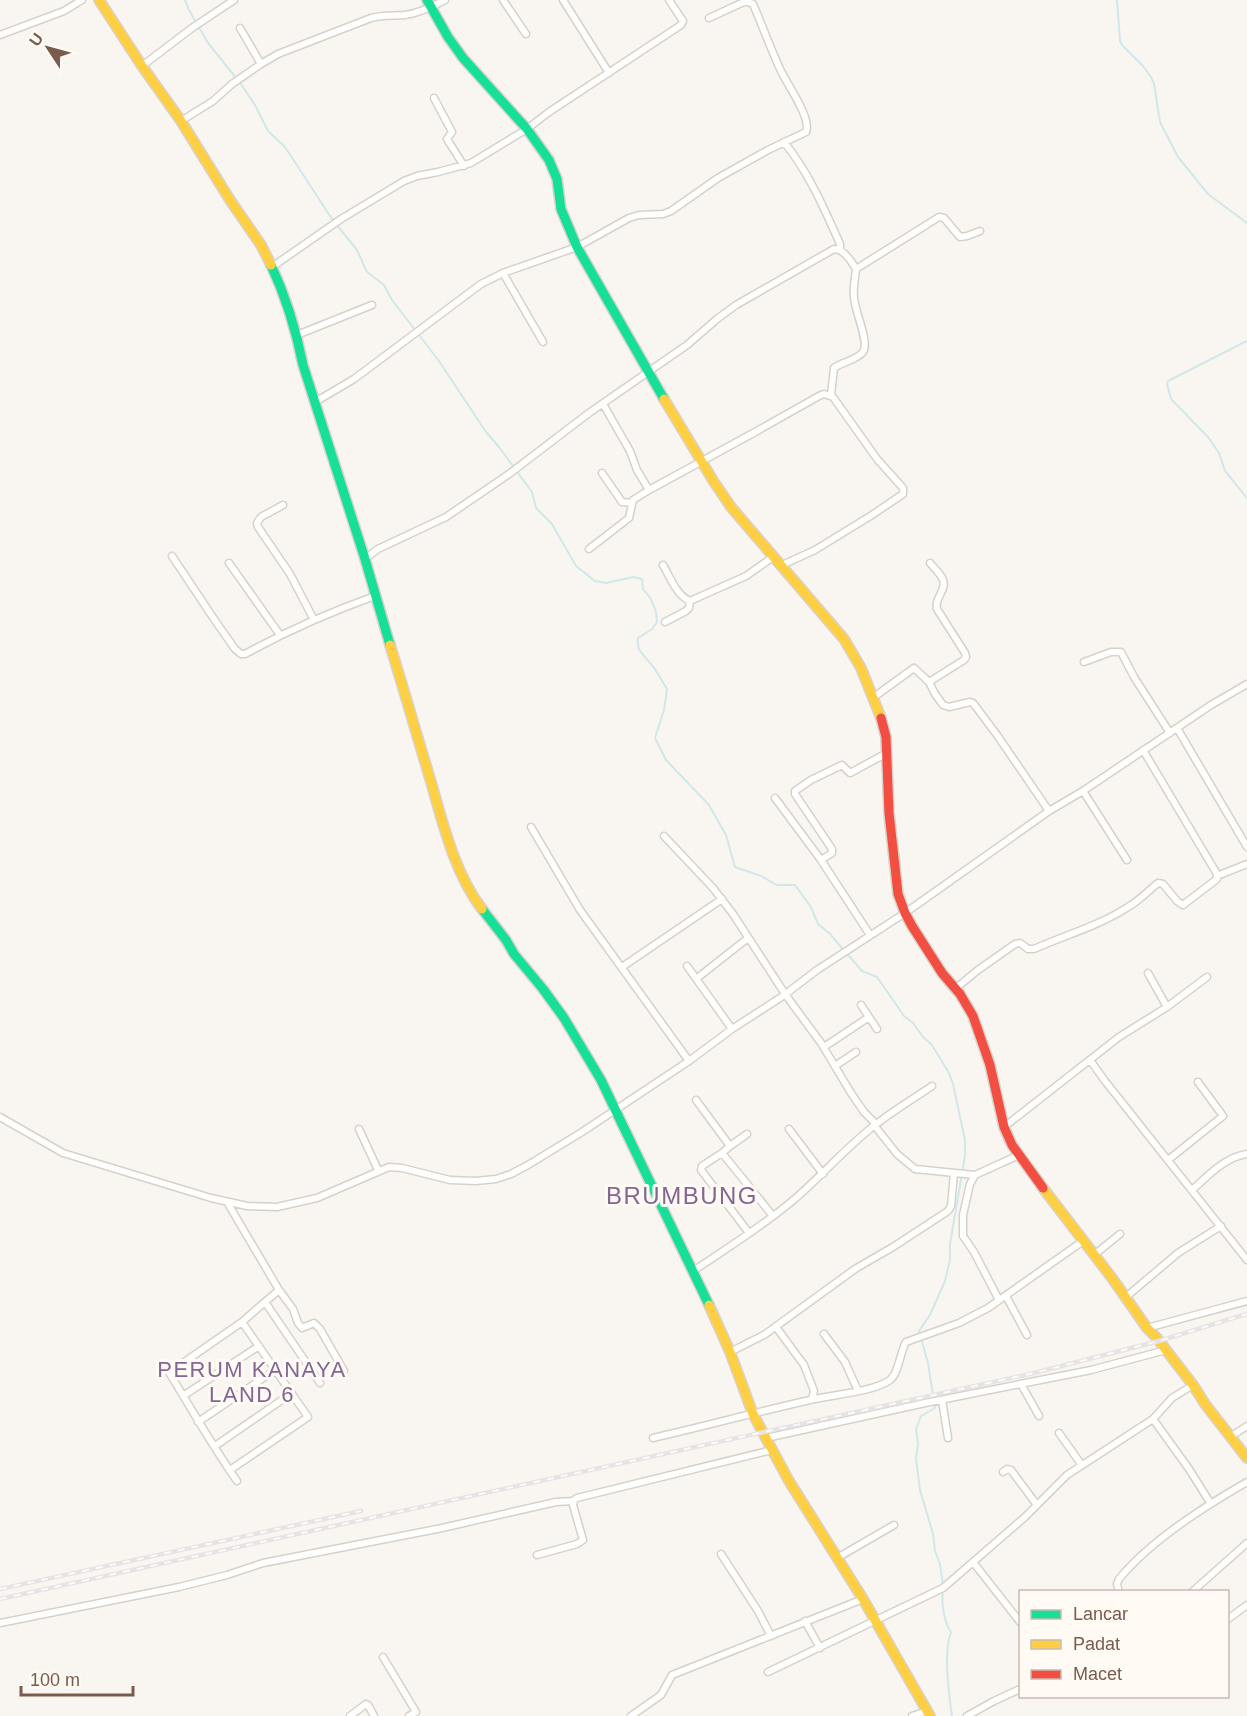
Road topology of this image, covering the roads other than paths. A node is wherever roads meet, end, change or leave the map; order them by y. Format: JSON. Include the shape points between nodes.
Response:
{"nodes":[{"id":1,"x":82,"y":0,"type":"edge"},
{"id":2,"x":99,"y":0,"type":"edge"},
{"id":3,"x":234,"y":0,"type":"edge"},
{"id":4,"x":445,"y":0,"type":"edge"},
{"id":5,"x":503,"y":0,"type":"edge"},
{"id":6,"x":563,"y":0,"type":"edge"},
{"id":7,"x":669,"y":0,"type":"edge"},
{"id":8,"x":429,"y":4,"type":"edge"},
{"id":9,"x":709,"y":18,"type":"dead end"},
{"id":10,"x":240,"y":28,"type":"dead end"},
{"id":11,"x":526,"y":34,"type":"dead end"},
{"id":12,"x":0,"y":35,"type":"edge"},
{"id":13,"x":261,"y":64,"type":"junction"},
{"id":14,"x":142,"y":66,"type":"junction"},
{"id":15,"x":609,"y":74,"type":"junction"},
{"id":16,"x":434,"y":98,"type":"dead end"},
{"id":17,"x":181,"y":121,"type":"junction"},
{"id":18,"x":527,"y":129,"type":"junction"},
{"id":19,"x":784,"y":142,"type":"junction"},
{"id":20,"x":464,"y":166,"type":"junction"},
{"id":21,"x":980,"y":231,"type":"dead end"},
{"id":22,"x":577,"y":247,"type":"junction"},
{"id":23,"x":840,"y":249,"type":"junction"},
{"id":24,"x":272,"y":267,"type":"junction"},
{"id":25,"x":856,"y":269,"type":"junction"},
{"id":26,"x":503,"y":273,"type":"junction"},
{"id":27,"x":372,"y":305,"type":"dead end"},
{"id":28,"x":297,"y":335,"type":"junction"},
{"id":29,"x":543,"y":342,"type":"dead end"},
{"id":30,"x":649,"y":373,"type":"junction"},
{"id":31,"x":831,"y":395,"type":"junction"},
{"id":32,"x":315,"y":402,"type":"junction"},
{"id":33,"x":603,"y":404,"type":"junction"},
{"id":34,"x":701,"y":462,"type":"junction"},
{"id":35,"x":602,"y":473,"type":"dead end"},
{"id":36,"x":649,"y":490,"type":"junction"},
{"id":37,"x":632,"y":503,"type":"junction"},
{"id":38,"x":283,"y":505,"type":"dead end"},
{"id":39,"x":589,"y":549,"type":"dead end"},
{"id":40,"x":172,"y":556,"type":"dead end"},
{"id":41,"x":773,"y":557,"type":"junction"},
{"id":42,"x":365,"y":559,"type":"junction"},
{"id":43,"x":229,"y":563,"type":"dead end"},
{"id":44,"x":930,"y":563,"type":"dead end"},
{"id":45,"x":663,"y":565,"type":"dead end"},
{"id":46,"x":780,"y":566,"type":"junction"},
{"id":47,"x":375,"y":596,"type":"junction"},
{"id":48,"x":690,"y":601,"type":"junction"},
{"id":49,"x":314,"y":620,"type":"junction"},
{"id":50,"x":665,"y":622,"type":"dead end"},
{"id":51,"x":280,"y":635,"type":"junction"},
{"id":52,"x":1084,"y":662,"type":"dead end"},
{"id":53,"x":929,"y":682,"type":"junction"},
{"id":54,"x":1247,"y":684,"type":"edge"},
{"id":55,"x":873,"y":697,"type":"junction"},
{"id":56,"x":1177,"y":728,"type":"junction"},
{"id":57,"x":1170,"y":733,"type":"junction"},
{"id":58,"x":1143,"y":750,"type":"junction"},
{"id":59,"x":887,"y":753,"type":"junction"},
{"id":60,"x":1083,"y":791,"type":"junction"},
{"id":61,"x":776,"y":798,"type":"dead end"},
{"id":62,"x":1049,"y":811,"type":"junction"},
{"id":63,"x":531,"y":828,"type":"dead end"},
{"id":64,"x":664,"y":836,"type":"dead end"},
{"id":65,"x":1247,"y":847,"type":"edge"},
{"id":66,"x":821,"y":860,"type":"junction"},
{"id":67,"x":1127,"y":860,"type":"dead end"},
{"id":68,"x":1247,"y":864,"type":"edge"},
{"id":69,"x":1217,"y":876,"type":"junction"},
{"id":70,"x":722,"y":899,"type":"junction"},
{"id":71,"x":905,"y":914,"type":"junction"},
{"id":72,"x":870,"y":935,"type":"junction"},
{"id":73,"x":748,"y":938,"type":"junction"},
{"id":74,"x":687,"y":966,"type":"dead end"},
{"id":75,"x":622,"y":967,"type":"junction"},
{"id":76,"x":1148,"y":973,"type":"dead end"},
{"id":77,"x":1207,"y":976,"type":"dead end"},
{"id":78,"x":696,"y":979,"type":"junction"},
{"id":79,"x":955,"y":989,"type":"junction"},
{"id":80,"x":785,"y":994,"type":"junction"},
{"id":81,"x":861,"y":1005,"type":"dead end"},
{"id":82,"x":1167,"y":1007,"type":"junction"},
{"id":83,"x":869,"y":1017,"type":"junction"},
{"id":84,"x":732,"y":1029,"type":"junction"},
{"id":85,"x":877,"y":1029,"type":"dead end"},
{"id":86,"x":824,"y":1047,"type":"junction"},
{"id":87,"x":856,"y":1052,"type":"dead end"},
{"id":88,"x":1090,"y":1060,"type":"junction"},
{"id":89,"x":689,"y":1061,"type":"junction"},
{"id":90,"x":835,"y":1066,"type":"junction"},
{"id":91,"x":1198,"y":1082,"type":"dead end"},
{"id":92,"x":932,"y":1086,"type":"dead end"},
{"id":93,"x":696,"y":1100,"type":"dead end"},
{"id":94,"x":615,"y":1110,"type":"junction"},
{"id":95,"x":0,"y":1117,"type":"edge"},
{"id":96,"x":875,"y":1125,"type":"junction"},
{"id":97,"x":1004,"y":1127,"type":"junction"},
{"id":98,"x":358,"y":1129,"type":"dead end"},
{"id":99,"x":789,"y":1130,"type":"dead end"},
{"id":100,"x":747,"y":1134,"type":"dead end"},
{"id":101,"x":730,"y":1146,"type":"junction"},
{"id":102,"x":722,"y":1153,"type":"junction"},
{"id":103,"x":1247,"y":1154,"type":"edge"},
{"id":104,"x":1019,"y":1155,"type":"junction"},
{"id":105,"x":1168,"y":1160,"type":"junction"},
{"id":106,"x":378,"y":1170,"type":"junction"},
{"id":107,"x":954,"y":1173,"type":"junction"},
{"id":108,"x":823,"y":1174,"type":"junction"},
{"id":109,"x":972,"y":1175,"type":"junction"},
{"id":110,"x":1192,"y":1190,"type":"junction"},
{"id":111,"x":227,"y":1202,"type":"junction"},
{"id":112,"x":773,"y":1216,"type":"junction"},
{"id":113,"x":1221,"y":1226,"type":"junction"},
{"id":114,"x":749,"y":1233,"type":"junction"},
{"id":115,"x":1120,"y":1234,"type":"dead end"},
{"id":116,"x":1083,"y":1241,"type":"junction"},
{"id":117,"x":1094,"y":1256,"type":"junction"},
{"id":118,"x":1247,"y":1260,"type":"edge"},
{"id":119,"x":693,"y":1270,"type":"junction"},
{"id":120,"x":279,"y":1290,"type":"junction"},
{"id":121,"x":1126,"y":1297,"type":"junction"},
{"id":122,"x":1003,"y":1298,"type":"junction"},
{"id":123,"x":1247,"y":1301,"type":"edge"},
{"id":124,"x":265,"y":1302,"type":"junction"},
{"id":125,"x":242,"y":1322,"type":"junction"},
{"id":126,"x":776,"y":1327,"type":"junction"},
{"id":127,"x":1147,"y":1328,"type":"junction"},
{"id":128,"x":824,"y":1334,"type":"dead end"},
{"id":129,"x":1027,"y":1335,"type":"dead end"},
{"id":130,"x":259,"y":1346,"type":"junction"},
{"id":131,"x":1166,"y":1350,"type":"junction"},
{"id":132,"x":730,"y":1352,"type":"junction"},
{"id":133,"x":275,"y":1370,"type":"junction"},
{"id":134,"x":344,"y":1371,"type":"dead end"},
{"id":135,"x":320,"y":1383,"type":"dead end"},
{"id":136,"x":1021,"y":1384,"type":"junction"},
{"id":137,"x":1193,"y":1385,"type":"junction"},
{"id":138,"x":858,"y":1391,"type":"junction"},
{"id":139,"x":292,"y":1393,"type":"junction"},
{"id":140,"x":183,"y":1396,"type":"junction"},
{"id":141,"x":812,"y":1399,"type":"junction"},
{"id":142,"x":941,"y":1400,"type":"junction"},
{"id":143,"x":753,"y":1414,"type":"junction"},
{"id":144,"x":1039,"y":1416,"type":"dead end"},
{"id":145,"x":1153,"y":1419,"type":"junction"},
{"id":146,"x":198,"y":1422,"type":"junction"},
{"id":147,"x":1247,"y":1426,"type":"edge"},
{"id":148,"x":1059,"y":1433,"type":"dead end"},
{"id":149,"x":1230,"y":1437,"type":"junction"},
{"id":150,"x":652,"y":1438,"type":"dead end"},
{"id":151,"x":766,"y":1438,"type":"junction"},
{"id":152,"x":948,"y":1438,"type":"dead end"},
{"id":153,"x":215,"y":1446,"type":"junction"},
{"id":154,"x":772,"y":1450,"type":"junction"},
{"id":155,"x":1247,"y":1458,"type":"edge"},
{"id":156,"x":1081,"y":1464,"type":"junction"},
{"id":157,"x":230,"y":1470,"type":"junction"},
{"id":158,"x":1003,"y":1472,"type":"dead end"},
{"id":159,"x":237,"y":1481,"type":"dead end"},
{"id":160,"x":1247,"y":1482,"type":"edge"},
{"id":161,"x":574,"y":1501,"type":"junction"},
{"id":162,"x":1211,"y":1504,"type":"junction"},
{"id":163,"x":1037,"y":1505,"type":"junction"},
{"id":164,"x":894,"y":1525,"type":"dead end"},
{"id":165,"x":1247,"y":1543,"type":"edge"},
{"id":166,"x":721,"y":1554,"type":"dead end"},
{"id":167,"x":537,"y":1555,"type":"dead end"},
{"id":168,"x":837,"y":1558,"type":"junction"},
{"id":169,"x":973,"y":1562,"type":"junction"},
{"id":170,"x":1118,"y":1590,"type":"edge"},
{"id":171,"x":1194,"y":1590,"type":"edge"},
{"id":172,"x":862,"y":1599,"type":"junction"},
{"id":173,"x":1247,"y":1605,"type":"edge"},
{"id":174,"x":1229,"y":1618,"type":"edge"},
{"id":175,"x":806,"y":1621,"type":"junction"},
{"id":176,"x":876,"y":1621,"type":"junction"},
{"id":177,"x":1019,"y":1621,"type":"edge"},
{"id":178,"x":0,"y":1623,"type":"edge"},
{"id":179,"x":771,"y":1636,"type":"junction"},
{"id":180,"x":820,"y":1648,"type":"junction"},
{"id":181,"x":383,"y":1657,"type":"dead end"},
{"id":182,"x":768,"y":1672,"type":"dead end"},
{"id":183,"x":1019,"y":1689,"type":"edge"},
{"id":184,"x":928,"y":1713,"type":"edge"},
{"id":185,"x":418,"y":1714,"type":"edge"},
{"id":186,"x":350,"y":1716,"type":"edge"},
{"id":187,"x":374,"y":1716,"type":"edge"},
{"id":188,"x":410,"y":1716,"type":"edge"},
{"id":189,"x":631,"y":1716,"type":"edge"},
{"id":190,"x":912,"y":1716,"type":"edge"},
{"id":191,"x":967,"y":1716,"type":"edge"}],
"edges":[{"from":1,"to":12,"type":"street","via":[[64,11]]},
{"from":2,"to":14,"type":"street"},
{"from":3,"to":14,"type":"street"},
{"from":4,"to":8,"type":"street"},
{"from":5,"to":11,"type":"street"},
{"from":6,"to":15,"type":"street"},
{"from":7,"to":15,"type":"street","via":[[683,21],[681,26]]},
{"from":8,"to":13,"type":"street","via":[[405,15],[371,18]]},
{"from":8,"to":18,"type":"street","via":[[463,58]]},
{"from":9,"to":19,"type":"street","via":[[746,1],[754,6],[808,126],[805,133]]},
{"from":10,"to":13,"type":"street"},
{"from":13,"to":17,"type":"street"},
{"from":14,"to":17,"type":"street"},
{"from":15,"to":18,"type":"street"},
{"from":16,"to":20,"type":"street","via":[[452,132],[447,139]]},
{"from":17,"to":24,"type":"street"},
{"from":18,"to":20,"type":"street"},
{"from":18,"to":22,"type":"street","via":[[553,168],[559,202]]},
{"from":19,"to":22,"type":"street","via":[[718,178],[671,211],[629,218]]},
{"from":19,"to":23,"type":"street","via":[[810,180]]},
{"from":20,"to":24,"type":"street","via":[[404,181]]},
{"from":21,"to":25,"type":"street","via":[[960,237],[939,217]]},
{"from":22,"to":26,"type":"street"},
{"from":22,"to":30,"type":"street"},
{"from":23,"to":25,"type":"street"},
{"from":23,"to":30,"type":"street","via":[[736,305]]},
{"from":24,"to":28,"type":"street"},
{"from":25,"to":31,"type":"street","via":[[854,297],[865,348],[860,355],[834,368]]},
{"from":26,"to":29,"type":"street"},
{"from":26,"to":32,"type":"street","via":[[482,284],[354,379]]},
{"from":27,"to":28,"type":"street"},
{"from":28,"to":32,"type":"street"},
{"from":30,"to":33,"type":"street"},
{"from":30,"to":34,"type":"street"},
{"from":31,"to":34,"type":"street","via":[[819,396]]},
{"from":31,"to":46,"type":"street","via":[[904,491],[814,550]]},
{"from":32,"to":42,"type":"street"},
{"from":33,"to":36,"type":"street"},
{"from":33,"to":42,"type":"street","via":[[446,517]]},
{"from":34,"to":36,"type":"street"},
{"from":34,"to":41,"type":"street","via":[[723,496]]},
{"from":35,"to":37,"type":"street","via":[[622,502]]},
{"from":36,"to":37,"type":"street"},
{"from":37,"to":39,"type":"street","via":[[630,517]]},
{"from":38,"to":49,"type":"street","via":[[257,523]]},
{"from":40,"to":51,"type":"street","via":[[238,653],[245,654]]},
{"from":41,"to":46,"type":"street"},
{"from":41,"to":48,"type":"street","via":[[746,576]]},
{"from":42,"to":47,"type":"street"},
{"from":43,"to":51,"type":"street"},
{"from":44,"to":53,"type":"street","via":[[944,583],[936,601],[937,609],[966,657]]},
{"from":45,"to":48,"type":"street","via":[[680,593]]},
{"from":46,"to":55,"type":"street","via":[[844,639]]},
{"from":47,"to":49,"type":"street"},
{"from":47,"to":94,"type":"street","via":[[458,866],[475,900],[564,1018]]},
{"from":48,"to":50,"type":"street","via":[[686,611]]},
{"from":49,"to":51,"type":"street"},
{"from":52,"to":57,"type":"street","via":[[1122,652]]},
{"from":53,"to":55,"type":"street","via":[[911,669]]},
{"from":53,"to":62,"type":"street","via":[[946,707],[970,702],[976,705]]},
{"from":54,"to":56,"type":"street"},
{"from":55,"to":59,"type":"street","via":[[884,728]]},
{"from":56,"to":57,"type":"street"},
{"from":56,"to":65,"type":"street"},
{"from":57,"to":58,"type":"street"},
{"from":58,"to":60,"type":"street"},
{"from":58,"to":69,"type":"street"},
{"from":59,"to":66,"type":"street","via":[[850,773],[842,765],[795,791],[832,849]]},
{"from":59,"to":71,"type":"street","via":[[898,894]]},
{"from":60,"to":62,"type":"street"},
{"from":60,"to":67,"type":"street"},
{"from":61,"to":66,"type":"street"},
{"from":62,"to":71,"type":"street"},
{"from":63,"to":75,"type":"street","via":[[580,910]]},
{"from":64,"to":70,"type":"street"},
{"from":66,"to":72,"type":"street"},
{"from":68,"to":69,"type":"street"},
{"from":69,"to":79,"type":"street","via":[[1184,905],[1158,883],[1130,907],[1093,926],[1034,949],[1015,944]]},
{"from":70,"to":73,"type":"street"},
{"from":70,"to":75,"type":"street"},
{"from":71,"to":72,"type":"street"},
{"from":71,"to":79,"type":"street"},
{"from":72,"to":80,"type":"street"},
{"from":73,"to":78,"type":"street"},
{"from":73,"to":80,"type":"street"},
{"from":74,"to":78,"type":"street"},
{"from":75,"to":89,"type":"street"},
{"from":76,"to":82,"type":"street"},
{"from":77,"to":82,"type":"street"},
{"from":78,"to":84,"type":"street"},
{"from":79,"to":97,"type":"street","via":[[976,1023]]},
{"from":80,"to":84,"type":"street"},
{"from":80,"to":86,"type":"street"},
{"from":81,"to":83,"type":"street"},
{"from":82,"to":88,"type":"street"},
{"from":83,"to":85,"type":"street"},
{"from":83,"to":86,"type":"street"},
{"from":84,"to":89,"type":"street"},
{"from":86,"to":90,"type":"street"},
{"from":87,"to":90,"type":"street"},
{"from":88,"to":97,"type":"street"},
{"from":88,"to":105,"type":"street"},
{"from":89,"to":94,"type":"street"},
{"from":90,"to":96,"type":"street"},
{"from":91,"to":105,"type":"street","via":[[1223,1116]]},
{"from":92,"to":96,"type":"street"},
{"from":93,"to":101,"type":"street"},
{"from":94,"to":106,"type":"street","via":[[528,1166],[496,1179],[450,1180],[402,1168]]},
{"from":94,"to":119,"type":"street"},
{"from":95,"to":111,"type":"street","via":[[63,1153]]},
{"from":96,"to":107,"type":"street","via":[[897,1154],[915,1168]]},
{"from":96,"to":108,"type":"street"},
{"from":97,"to":104,"type":"street"},
{"from":98,"to":106,"type":"street"},
{"from":99,"to":108,"type":"street"},
{"from":100,"to":101,"type":"street"},
{"from":101,"to":102,"type":"street"},
{"from":102,"to":112,"type":"street"},
{"from":102,"to":114,"type":"street","via":[[702,1166],[703,1176]]},
{"from":103,"to":110,"type":"street","via":[[1227,1161]]},
{"from":104,"to":109,"type":"street"},
{"from":104,"to":116,"type":"street"},
{"from":105,"to":110,"type":"street"},
{"from":106,"to":111,"type":"street","via":[[317,1198],[277,1206]]},
{"from":107,"to":109,"type":"street"},
{"from":107,"to":126,"type":"street","via":[[948,1211],[855,1269]]},
{"from":108,"to":112,"type":"street"},
{"from":109,"to":122,"type":"street","via":[[963,1215],[963,1236]]},
{"from":110,"to":113,"type":"street"},
{"from":111,"to":120,"type":"street"},
{"from":112,"to":114,"type":"street"},
{"from":113,"to":118,"type":"street"},
{"from":113,"to":121,"type":"street","via":[[1185,1247]]},
{"from":114,"to":119,"type":"street"},
{"from":115,"to":117,"type":"street"},
{"from":116,"to":117,"type":"street"},
{"from":116,"to":122,"type":"street"},
{"from":117,"to":121,"type":"street"},
{"from":119,"to":132,"type":"street"},
{"from":120,"to":124,"type":"street"},
{"from":120,"to":134,"type":"street","via":[[302,1328],[314,1323],[320,1329]]},
{"from":121,"to":127,"type":"street"},
{"from":122,"to":129,"type":"street"},
{"from":122,"to":138,"type":"street","via":[[959,1323],[910,1340],[891,1379]]},
{"from":123,"to":127,"type":"street"},
{"from":124,"to":125,"type":"street"},
{"from":124,"to":135,"type":"street"},
{"from":125,"to":130,"type":"street"},
{"from":125,"to":140,"type":"street","via":[[171,1372]]},
{"from":126,"to":132,"type":"street"},
{"from":126,"to":141,"type":"street","via":[[804,1365],[814,1391]]},
{"from":127,"to":131,"type":"street"},
{"from":128,"to":138,"type":"street","via":[[845,1362]]},
{"from":130,"to":133,"type":"street"},
{"from":130,"to":140,"type":"street"},
{"from":131,"to":136,"type":"street"},
{"from":131,"to":137,"type":"street"},
{"from":132,"to":143,"type":"street"},
{"from":133,"to":139,"type":"street"},
{"from":133,"to":146,"type":"street"},
{"from":136,"to":142,"type":"street"},
{"from":136,"to":144,"type":"street"},
{"from":137,"to":145,"type":"street","via":[[1172,1398]]},
{"from":137,"to":149,"type":"street"},
{"from":138,"to":141,"type":"street"},
{"from":139,"to":153,"type":"street"},
{"from":139,"to":157,"type":"street","via":[[307,1418]]},
{"from":140,"to":146,"type":"street"},
{"from":141,"to":143,"type":"street"},
{"from":142,"to":151,"type":"street"},
{"from":142,"to":152,"type":"street"},
{"from":143,"to":150,"type":"street"},
{"from":143,"to":151,"type":"street"},
{"from":145,"to":156,"type":"street"},
{"from":145,"to":162,"type":"street"},
{"from":146,"to":153,"type":"street"},
{"from":147,"to":149,"type":"street"},
{"from":148,"to":156,"type":"street"},
{"from":149,"to":155,"type":"street"},
{"from":151,"to":154,"type":"street"},
{"from":153,"to":157,"type":"street"},
{"from":154,"to":161,"type":"street"},
{"from":154,"to":168,"type":"street"},
{"from":156,"to":163,"type":"street"},
{"from":157,"to":159,"type":"street"},
{"from":158,"to":163,"type":"street","via":[[1011,1470]]},
{"from":160,"to":162,"type":"street"},
{"from":161,"to":167,"type":"street","via":[[582,1540]]},
{"from":161,"to":178,"type":"street","via":[[263,1563],[179,1587]]},
{"from":162,"to":170,"type":"street","via":[[1158,1540],[1119,1579]]},
{"from":163,"to":169,"type":"street"},
{"from":164,"to":168,"type":"street"},
{"from":165,"to":171,"type":"street"},
{"from":166,"to":179,"type":"street"},
{"from":168,"to":172,"type":"street"},
{"from":169,"to":176,"type":"street","via":[[944,1588]]},
{"from":169,"to":177,"type":"street"},
{"from":172,"to":175,"type":"street"},
{"from":172,"to":176,"type":"street"},
{"from":173,"to":174,"type":"street"},
{"from":175,"to":179,"type":"street"},
{"from":175,"to":180,"type":"street"},
{"from":176,"to":180,"type":"street"},
{"from":176,"to":184,"type":"street"},
{"from":179,"to":189,"type":"street","via":[[672,1675],[662,1695]]},
{"from":180,"to":182,"type":"street"},
{"from":181,"to":185,"type":"street"},
{"from":183,"to":191,"type":"street"},
{"from":184,"to":190,"type":"street"},
{"from":185,"to":188,"type":"street"},
{"from":186,"to":187,"type":"street","via":[[366,1704]]}]}
